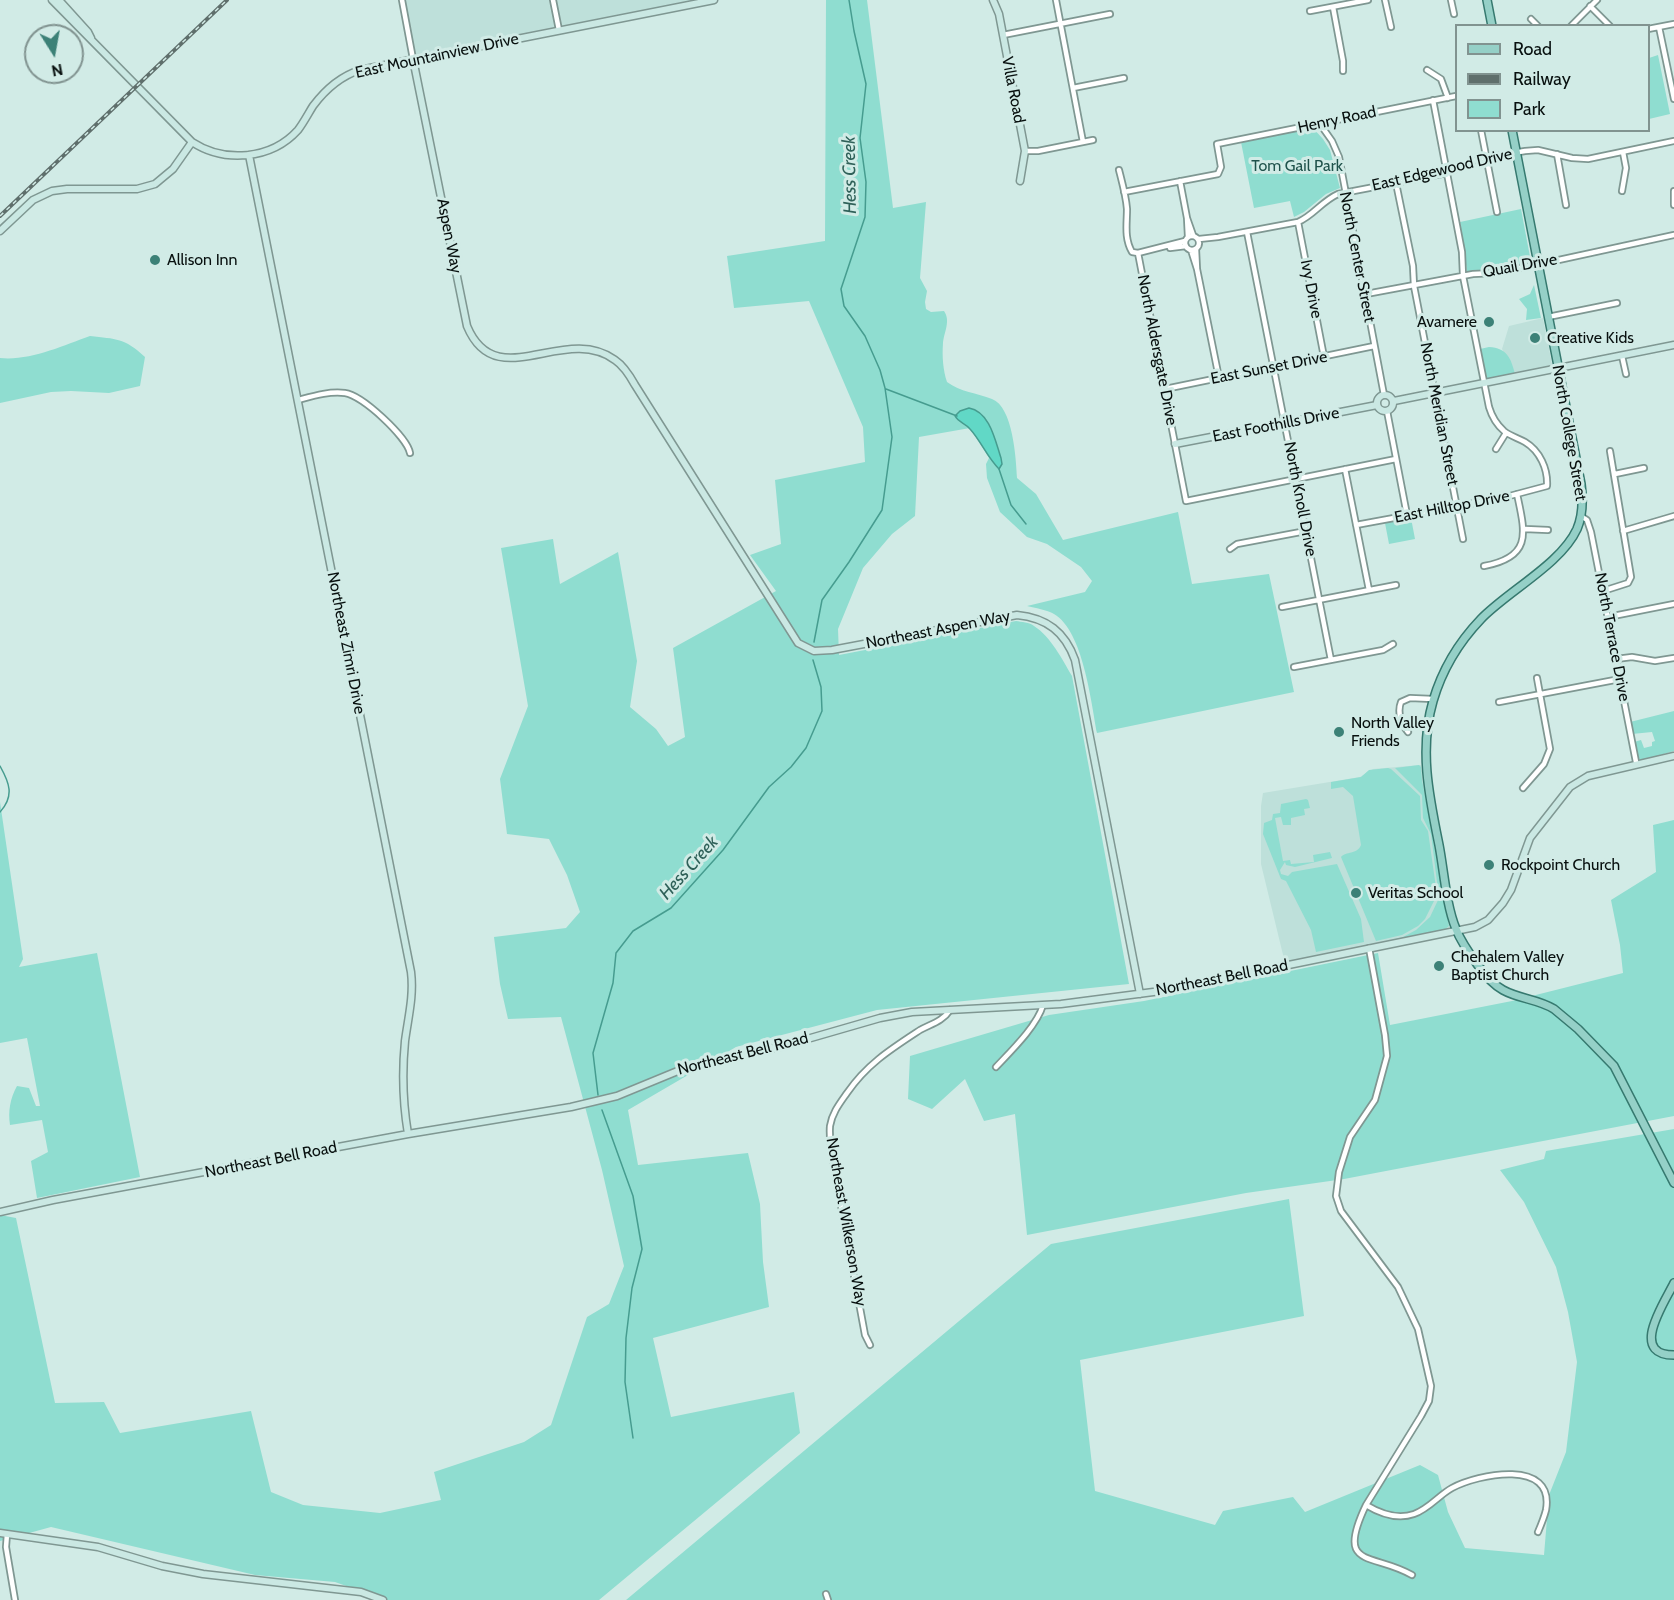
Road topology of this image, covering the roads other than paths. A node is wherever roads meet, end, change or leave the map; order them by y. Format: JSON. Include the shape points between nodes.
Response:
{"nodes":[{"id":1,"x":52,"y":0,"type":"edge"},
{"id":2,"x":58,"y":0,"type":"edge"},
{"id":3,"x":402,"y":0,"type":"edge"},
{"id":4,"x":553,"y":0,"type":"edge"},
{"id":5,"x":714,"y":0,"type":"edge"},
{"id":6,"x":993,"y":0,"type":"edge"},
{"id":7,"x":1056,"y":0,"type":"edge"},
{"id":8,"x":1368,"y":0,"type":"edge"},
{"id":9,"x":1385,"y":0,"type":"edge"},
{"id":10,"x":1451,"y":0,"type":"edge"},
{"id":11,"x":1487,"y":0,"type":"edge"},
{"id":12,"x":1597,"y":0,"type":"edge"},
{"id":13,"x":677,"y":4,"type":"edge"},
{"id":14,"x":1590,"y":6,"type":"junction"},
{"id":15,"x":1333,"y":7,"type":"junction"},
{"id":16,"x":1310,"y":11,"type":"dead end"},
{"id":17,"x":1110,"y":14,"type":"dead end"},
{"id":18,"x":1454,"y":14,"type":"dead end"},
{"id":19,"x":1531,"y":18,"type":"dead end"},
{"id":20,"x":1060,"y":23,"type":"junction"},
{"id":21,"x":1492,"y":24,"type":"edge"},
{"id":22,"x":1536,"y":24,"type":"edge"},
{"id":23,"x":1573,"y":24,"type":"edge"},
{"id":24,"x":1608,"y":24,"type":"edge"},
{"id":25,"x":1674,"y":24,"type":"edge"},
{"id":26,"x":1390,"y":27,"type":"dead end"},
{"id":27,"x":1659,"y":27,"type":"junction"},
{"id":28,"x":1650,"y":29,"type":"edge"},
{"id":29,"x":559,"y":30,"type":"junction"},
{"id":30,"x":1003,"y":35,"type":"junction"},
{"id":31,"x":92,"y":39,"type":"junction"},
{"id":32,"x":413,"y":59,"type":"junction"},
{"id":33,"x":1343,"y":70,"type":"dead end"},
{"id":34,"x":1427,"y":70,"type":"dead end"},
{"id":35,"x":1124,"y":78,"type":"dead end"},
{"id":36,"x":1672,"y":83,"type":"edge"},
{"id":37,"x":1073,"y":88,"type":"junction"},
{"id":38,"x":1455,"y":96,"type":"edge"},
{"id":39,"x":1448,"y":98,"type":"junction"},
{"id":40,"x":1674,"y":99,"type":"edge"},
{"id":41,"x":1433,"y":100,"type":"junction"},
{"id":42,"x":1320,"y":124,"type":"junction"},
{"id":43,"x":1481,"y":132,"type":"edge"},
{"id":44,"x":1512,"y":132,"type":"edge"},
{"id":45,"x":1093,"y":140,"type":"dead end"},
{"id":46,"x":1083,"y":141,"type":"junction"},
{"id":47,"x":1674,"y":141,"type":"edge"},
{"id":48,"x":192,"y":142,"type":"junction"},
{"id":49,"x":1025,"y":151,"type":"junction"},
{"id":50,"x":1516,"y":152,"type":"junction"},
{"id":51,"x":1623,"y":152,"type":"junction"},
{"id":52,"x":1557,"y":154,"type":"junction"},
{"id":53,"x":249,"y":155,"type":"junction"},
{"id":54,"x":1487,"y":157,"type":"junction"},
{"id":55,"x":1119,"y":170,"type":"dead end"},
{"id":56,"x":1447,"y":173,"type":"junction"},
{"id":57,"x":1020,"y":181,"type":"dead end"},
{"id":58,"x":1180,"y":181,"type":"junction"},
{"id":59,"x":1396,"y":183,"type":"junction"},
{"id":60,"x":1622,"y":191,"type":"dead end"},
{"id":61,"x":1674,"y":191,"type":"edge"},
{"id":62,"x":1124,"y":192,"type":"junction"},
{"id":63,"x":1346,"y":193,"type":"junction"},
{"id":64,"x":1566,"y":205,"type":"dead end"},
{"id":65,"x":1674,"y":206,"type":"edge"},
{"id":66,"x":1497,"y":212,"type":"dead end"},
{"id":67,"x":1298,"y":222,"type":"junction"},
{"id":68,"x":0,"y":231,"type":"edge"},
{"id":69,"x":1247,"y":232,"type":"junction"},
{"id":70,"x":1674,"y":235,"type":"edge"},
{"id":71,"x":1192,"y":243,"type":"junction"},
{"id":72,"x":1138,"y":254,"type":"junction"},
{"id":73,"x":1538,"y":264,"type":"junction"},
{"id":74,"x":1463,"y":276,"type":"junction"},
{"id":75,"x":1414,"y":286,"type":"junction"},
{"id":76,"x":1366,"y":294,"type":"junction"},
{"id":77,"x":1617,"y":303,"type":"dead end"},
{"id":78,"x":1548,"y":316,"type":"junction"},
{"id":79,"x":1674,"y":345,"type":"edge"},
{"id":80,"x":1374,"y":346,"type":"junction"},
{"id":81,"x":599,"y":351,"type":"joint"},
{"id":82,"x":1622,"y":356,"type":"junction"},
{"id":83,"x":1324,"y":357,"type":"junction"},
{"id":84,"x":1274,"y":367,"type":"junction"},
{"id":85,"x":1558,"y":369,"type":"junction"},
{"id":86,"x":1626,"y":374,"type":"dead end"},
{"id":87,"x":1219,"y":378,"type":"junction"},
{"id":88,"x":1484,"y":384,"type":"junction"},
{"id":89,"x":1165,"y":389,"type":"junction"},
{"id":90,"x":1435,"y":393,"type":"junction"},
{"id":91,"x":1384,"y":395,"type":"junction"},
{"id":92,"x":298,"y":400,"type":"junction"},
{"id":93,"x":1394,"y":401,"type":"junction"},
{"id":94,"x":1377,"y":405,"type":"junction"},
{"id":95,"x":1387,"y":411,"type":"junction"},
{"id":96,"x":1285,"y":423,"type":"junction"},
{"id":97,"x":1506,"y":433,"type":"junction"},
{"id":98,"x":1175,"y":444,"type":"junction"},
{"id":99,"x":1496,"y":449,"type":"dead end"},
{"id":100,"x":1610,"y":451,"type":"dead end"},
{"id":101,"x":410,"y":453,"type":"dead end"},
{"id":102,"x":1396,"y":459,"type":"junction"},
{"id":103,"x":1644,"y":468,"type":"dead end"},
{"id":104,"x":1345,"y":469,"type":"junction"},
{"id":105,"x":1615,"y":474,"type":"junction"},
{"id":106,"x":1296,"y":479,"type":"junction"},
{"id":107,"x":1518,"y":494,"type":"junction"},
{"id":108,"x":1457,"y":507,"type":"junction"},
{"id":109,"x":1407,"y":515,"type":"junction"},
{"id":110,"x":1581,"y":516,"type":"junction"},
{"id":111,"x":1674,"y":516,"type":"edge"},
{"id":112,"x":1356,"y":525,"type":"junction"},
{"id":113,"x":1525,"y":529,"type":"junction"},
{"id":114,"x":1548,"y":530,"type":"dead end"},
{"id":115,"x":1306,"y":531,"type":"junction"},
{"id":116,"x":1623,"y":531,"type":"junction"},
{"id":117,"x":1463,"y":539,"type":"dead end"},
{"id":118,"x":1230,"y":549,"type":"dead end"},
{"id":119,"x":1484,"y":566,"type":"dead end"},
{"id":120,"x":1396,"y":585,"type":"dead end"},
{"id":121,"x":1369,"y":590,"type":"junction"},
{"id":122,"x":1603,"y":591,"type":"junction"},
{"id":123,"x":1319,"y":600,"type":"junction"},
{"id":124,"x":1674,"y":604,"type":"edge"},
{"id":125,"x":1282,"y":607,"type":"dead end"},
{"id":126,"x":1608,"y":618,"type":"junction"},
{"id":127,"x":1393,"y":644,"type":"dead end"},
{"id":128,"x":1616,"y":658,"type":"junction"},
{"id":129,"x":1674,"y":658,"type":"edge"},
{"id":130,"x":1331,"y":660,"type":"junction"},
{"id":131,"x":1294,"y":667,"type":"dead end"},
{"id":132,"x":1537,"y":678,"type":"dead end"},
{"id":133,"x":1620,"y":679,"type":"junction"},
{"id":134,"x":1540,"y":696,"type":"junction"},
{"id":135,"x":1433,"y":699,"type":"junction"},
{"id":136,"x":1498,"y":702,"type":"dead end"},
{"id":137,"x":1408,"y":732,"type":"dead end"},
{"id":138,"x":1674,"y":756,"type":"edge"},
{"id":139,"x":1636,"y":762,"type":"dead end"},
{"id":140,"x":1523,"y":789,"type":"dead end"},
{"id":141,"x":1457,"y":931,"type":"junction"},
{"id":142,"x":1369,"y":948,"type":"junction"},
{"id":143,"x":1140,"y":994,"type":"junction"},
{"id":144,"x":1043,"y":1005,"type":"junction"},
{"id":145,"x":950,"y":1010,"type":"junction"},
{"id":146,"x":996,"y":1067,"type":"dead end"},
{"id":147,"x":408,"y":1134,"type":"junction"},
{"id":148,"x":1674,"y":1183,"type":"edge"},
{"id":149,"x":0,"y":1212,"type":"edge"},
{"id":150,"x":1674,"y":1283,"type":"edge"},
{"id":151,"x":870,"y":1345,"type":"dead end"},
{"id":152,"x":1674,"y":1355,"type":"edge"},
{"id":153,"x":1366,"y":1505,"type":"junction"},
{"id":154,"x":1538,"y":1532,"type":"dead end"},
{"id":155,"x":3,"y":1534,"type":"edge"},
{"id":156,"x":1412,"y":1575,"type":"dead end"},
{"id":157,"x":15,"y":1600,"type":"edge"},
{"id":158,"x":383,"y":1600,"type":"edge"}],
"edges":[{"from":1,"to":31,"type":"street"},
{"from":2,"to":31,"type":"street"},
{"from":3,"to":32,"type":"street","name":"Aspen Way"},
{"from":4,"to":29,"type":"street"},
{"from":5,"to":13,"type":"street","name":"East Mountainview Drive"},
{"from":6,"to":30,"type":"street","name":"Villa Road"},
{"from":7,"to":20,"type":"street"},
{"from":8,"to":15,"type":"street"},
{"from":9,"to":26,"type":"street"},
{"from":10,"to":18,"type":"street"},
{"from":11,"to":21,"type":"main road"},
{"from":12,"to":14,"type":"street"},
{"from":13,"to":29,"type":"street","name":"East Mountainview Drive"},
{"from":14,"to":23,"type":"street"},
{"from":14,"to":24,"type":"street"},
{"from":15,"to":16,"type":"street"},
{"from":15,"to":33,"type":"street"},
{"from":17,"to":20,"type":"street"},
{"from":19,"to":22,"type":"street"},
{"from":20,"to":30,"type":"street"},
{"from":20,"to":37,"type":"street"},
{"from":25,"to":27,"type":"street"},
{"from":27,"to":28,"type":"street"},
{"from":27,"to":36,"type":"street"},
{"from":29,"to":32,"type":"street","name":"East Mountainview Drive"},
{"from":30,"to":49,"type":"street","name":"Villa Road"},
{"from":31,"to":48,"type":"street"},
{"from":32,"to":53,"type":"street","name":"East Mountainview Drive","via":[[360,70],[341,79],[317,100],[291,137]]},
{"from":32,"to":81,"type":"street","name":"Aspen Way","via":[[471,336],[488,353],[506,358],[574,348]]},
{"from":34,"to":39,"type":"street","via":[[1441,79]]},
{"from":35,"to":37,"type":"street"},
{"from":36,"to":40,"type":"street"},
{"from":37,"to":46,"type":"street"},
{"from":38,"to":39,"type":"street","name":"Henry Road"},
{"from":39,"to":41,"type":"street","name":"Henry Road"},
{"from":41,"to":42,"type":"street","name":"Henry Road"},
{"from":41,"to":56,"type":"street"},
{"from":42,"to":58,"type":"street","name":"Henry Road","via":[[1217,144],[1221,167],[1218,174]]},
{"from":42,"to":63,"type":"street","name":"North Center Street","via":[[1339,157]]},
{"from":43,"to":54,"type":"street"},
{"from":44,"to":50,"type":"main road","name":"North College Street"},
{"from":45,"to":46,"type":"street"},
{"from":46,"to":49,"type":"street"},
{"from":47,"to":51,"type":"street","name":"East Edgewood Drive"},
{"from":48,"to":53,"type":"street","name":"East Mountainview Drive","via":[[220,155]]},
{"from":48,"to":68,"type":"street","via":[[173,169],[155,184],[137,189],[52,191],[33,200]]},
{"from":49,"to":57,"type":"street","name":"Villa Road"},
{"from":50,"to":52,"type":"street","name":"East Edgewood Drive","via":[[1538,150]]},
{"from":50,"to":54,"type":"street","name":"East Edgewood Drive"},
{"from":50,"to":73,"type":"main road","name":"North College Street"},
{"from":51,"to":52,"type":"street","name":"East Edgewood Drive","via":[[1580,159]]},
{"from":51,"to":60,"type":"street","via":[[1626,168]]},
{"from":52,"to":64,"type":"street"},
{"from":53,"to":92,"type":"street","name":"Northeast Zimri Drive"},
{"from":54,"to":56,"type":"street","name":"East Edgewood Drive"},
{"from":54,"to":66,"type":"street"},
{"from":55,"to":62,"type":"street","name":"North Aldersgate Drive"},
{"from":56,"to":59,"type":"street","name":"East Edgewood Drive"},
{"from":56,"to":74,"type":"street"},
{"from":58,"to":62,"type":"street"},
{"from":58,"to":71,"type":"street"},
{"from":59,"to":63,"type":"street","name":"East Edgewood Drive"},
{"from":59,"to":75,"type":"street","name":"North Meridian Street"},
{"from":61,"to":65,"type":"street"},
{"from":62,"to":72,"type":"street","name":"North Aldersgate Drive","via":[[1130,248]]},
{"from":63,"to":67,"type":"street","name":"East Edgewood Drive","via":[[1330,198]]},
{"from":63,"to":76,"type":"street","name":"North Center Street"},
{"from":67,"to":69,"type":"street","name":"East Edgewood Drive"},
{"from":67,"to":83,"type":"street","name":"Ivy Drive"},
{"from":69,"to":71,"type":"street","name":"East Edgewood Drive"},
{"from":69,"to":84,"type":"street","name":"North Knoll Drive"},
{"from":70,"to":73,"type":"street","name":"Quail Drive"},
{"from":71,"to":72,"type":"street","name":"East Edgewood Drive"},
{"from":71,"to":87,"type":"street"},
{"from":72,"to":89,"type":"street","name":"North Aldersgate Drive"},
{"from":73,"to":74,"type":"street","name":"Quail Drive"},
{"from":73,"to":78,"type":"main road","name":"North College Street"},
{"from":74,"to":75,"type":"street","name":"Quail Drive"},
{"from":74,"to":88,"type":"street"},
{"from":75,"to":76,"type":"street","name":"Quail Drive"},
{"from":75,"to":90,"type":"street","name":"North Meridian Street"},
{"from":76,"to":80,"type":"street","name":"North Center Street"},
{"from":77,"to":78,"type":"street"},
{"from":78,"to":85,"type":"main road","name":"North College Street"},
{"from":79,"to":82,"type":"street"},
{"from":80,"to":83,"type":"street","name":"East Sunset Drive"},
{"from":80,"to":91,"type":"street","name":"North Center Street"},
{"from":81,"to":143,"type":"street","name":"Northeast Aspen Way","via":[[616,360],[629,375],[794,638],[806,648],[832,650],[1017,615],[1043,620],[1061,633],[1075,660]]},
{"from":82,"to":85,"type":"street"},
{"from":82,"to":86,"type":"street"},
{"from":83,"to":84,"type":"street","name":"East Sunset Drive"},
{"from":84,"to":87,"type":"street","name":"East Sunset Drive"},
{"from":84,"to":96,"type":"street","name":"North Knoll Drive"},
{"from":85,"to":88,"type":"street"},
{"from":85,"to":110,"type":"main road","name":"North College Street","via":[[1581,484]]},
{"from":87,"to":89,"type":"street","name":"East Sunset Drive"},
{"from":88,"to":90,"type":"street"},
{"from":88,"to":97,"type":"street","via":[[1492,415]]},
{"from":89,"to":98,"type":"street","name":"North Aldersgate Drive"},
{"from":90,"to":93,"type":"street"},
{"from":90,"to":108,"type":"street","name":"North Meridian Street"},
{"from":91,"to":93,"type":"street"},
{"from":91,"to":94,"type":"street"},
{"from":92,"to":101,"type":"street","via":[[336,392],[352,394],[391,426]]},
{"from":92,"to":147,"type":"street","name":"Northeast Zimri Drive","via":[[411,972],[412,997],[404,1056]]},
{"from":93,"to":95,"type":"street"},
{"from":94,"to":95,"type":"street"},
{"from":94,"to":96,"type":"street","name":"East Foothills Drive"},
{"from":95,"to":102,"type":"street"},
{"from":96,"to":98,"type":"street","name":"East Foothills Drive"},
{"from":96,"to":106,"type":"street","name":"North Knoll Drive"},
{"from":97,"to":99,"type":"street"},
{"from":97,"to":107,"type":"street","name":"East Hilltop Drive","via":[[1525,442],[1538,454],[1545,469],[1547,486]]},
{"from":98,"to":106,"type":"street","name":"North Aldersgate Drive","via":[[1186,501]]},
{"from":100,"to":105,"type":"street"},
{"from":102,"to":104,"type":"street"},
{"from":102,"to":109,"type":"street"},
{"from":103,"to":105,"type":"street"},
{"from":104,"to":106,"type":"street"},
{"from":104,"to":112,"type":"street"},
{"from":105,"to":116,"type":"street"},
{"from":106,"to":115,"type":"street","name":"North Knoll Drive"},
{"from":107,"to":108,"type":"street","name":"East Hilltop Drive"},
{"from":107,"to":113,"type":"street"},
{"from":108,"to":109,"type":"street","name":"East Hilltop Drive"},
{"from":108,"to":117,"type":"street","name":"North Meridian Street"},
{"from":109,"to":112,"type":"street","name":"East Hilltop Drive"},
{"from":110,"to":122,"type":"street","name":"North Terrace Drive","via":[[1589,524]]},
{"from":110,"to":135,"type":"main road","name":"North College Street","via":[[1574,534],[1559,553],[1467,634]]},
{"from":111,"to":116,"type":"street"},
{"from":112,"to":121,"type":"street"},
{"from":113,"to":114,"type":"street"},
{"from":113,"to":119,"type":"street","via":[[1516,552]]},
{"from":115,"to":118,"type":"street","via":[[1237,544]]},
{"from":115,"to":123,"type":"street","name":"North Knoll Drive"},
{"from":116,"to":122,"type":"street","via":[[1631,580]]},
{"from":120,"to":121,"type":"street"},
{"from":121,"to":123,"type":"street"},
{"from":122,"to":126,"type":"street","name":"North Terrace Drive"},
{"from":123,"to":125,"type":"street"},
{"from":123,"to":130,"type":"street","name":"North Knoll Drive"},
{"from":124,"to":126,"type":"street"},
{"from":126,"to":128,"type":"street","name":"North Terrace Drive"},
{"from":127,"to":130,"type":"street","via":[[1383,650]]},
{"from":128,"to":129,"type":"street"},
{"from":128,"to":133,"type":"street","name":"North Terrace Drive"},
{"from":130,"to":131,"type":"street"},
{"from":132,"to":134,"type":"street"},
{"from":133,"to":134,"type":"street"},
{"from":133,"to":139,"type":"street","name":"North Terrace Drive"},
{"from":134,"to":136,"type":"street"},
{"from":134,"to":140,"type":"street","via":[[1550,749],[1544,764]]},
{"from":135,"to":137,"type":"street","via":[[1410,698],[1401,702],[1402,724]]},
{"from":135,"to":141,"type":"main road","name":"North College Street","via":[[1426,735],[1426,774]]},
{"from":138,"to":141,"type":"street","name":"Northeast Bell Road","via":[[1575,782],[1530,838],[1511,890],[1496,913],[1475,927]]},
{"from":141,"to":142,"type":"street","name":"Northeast Bell Road"},
{"from":141,"to":148,"type":"main road","via":[[1479,967],[1496,985],[1509,993],[1545,1003],[1606,1056],[1621,1077]]},
{"from":142,"to":143,"type":"street","name":"Northeast Bell Road"},
{"from":142,"to":153,"type":"street","via":[[1387,1056],[1375,1100],[1347,1146],[1336,1181],[1336,1196],[1341,1211],[1402,1294],[1420,1336],[1431,1386],[1421,1416]]},
{"from":143,"to":144,"type":"street","name":"Northeast Bell Road"},
{"from":144,"to":145,"type":"street","name":"Northeast Bell Road"},
{"from":144,"to":146,"type":"street","via":[[1026,1033]]},
{"from":145,"to":147,"type":"street","name":"Northeast Bell Road","via":[[858,1023],[783,1046],[685,1068],[589,1104]]},
{"from":145,"to":151,"type":"street","name":"Northeast Wilkerson Way","via":[[870,1065],[839,1104],[831,1124],[833,1162]]},
{"from":147,"to":149,"type":"street","name":"Northeast Bell Road"},
{"from":150,"to":152,"type":"main road","via":[[1651,1328],[1653,1346],[1659,1352]]},
{"from":153,"to":154,"type":"street","via":[[1389,1516],[1414,1514],[1463,1483],[1498,1474],[1516,1475],[1533,1479],[1542,1488],[1546,1511]]},
{"from":153,"to":156,"type":"street","via":[[1355,1544],[1359,1554]]},
{"from":155,"to":157,"type":"street"},
{"from":155,"to":158,"type":"street","via":[[98,1547],[179,1570],[361,1592]]}]}
